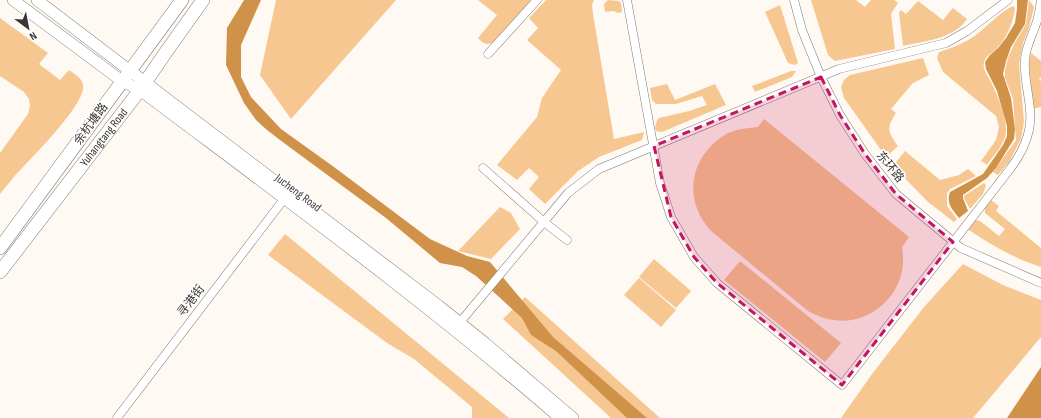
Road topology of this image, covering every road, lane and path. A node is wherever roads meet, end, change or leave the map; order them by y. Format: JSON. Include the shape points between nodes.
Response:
{"nodes":[{"id":1,"x":13,"y":0,"type":"edge"},
{"id":2,"x":37,"y":0,"type":"edge"},
{"id":3,"x":182,"y":0,"type":"edge"},
{"id":4,"x":204,"y":0,"type":"edge"},
{"id":5,"x":537,"y":0,"type":"edge"},
{"id":6,"x":627,"y":0,"type":"edge"},
{"id":7,"x":794,"y":0,"type":"edge"},
{"id":8,"x":1008,"y":0,"type":"edge"},
{"id":9,"x":1041,"y":0,"type":"edge"},
{"id":10,"x":488,"y":54,"type":"dead end"},
{"id":11,"x":130,"y":70,"type":"junction"},
{"id":12,"x":821,"y":77,"type":"junction"},
{"id":13,"x":122,"y":81,"type":"junction"},
{"id":14,"x":143,"y":86,"type":"junction"},
{"id":15,"x":654,"y":146,"type":"junction"},
{"id":16,"x":483,"y":168,"type":"dead end"},
{"id":17,"x":284,"y":199,"type":"junction"},
{"id":18,"x":544,"y":222,"type":"junction"},
{"id":19,"x":567,"y":240,"type":"dead end"},
{"id":20,"x":953,"y":242,"type":"junction"},
{"id":21,"x":0,"y":248,"type":"edge"},
{"id":22,"x":0,"y":272,"type":"edge"},
{"id":23,"x":1041,"y":283,"type":"edge"},
{"id":24,"x":457,"y":326,"type":"junction"},
{"id":25,"x":117,"y":418,"type":"edge"},
{"id":26,"x":560,"y":418,"type":"edge"},
{"id":27,"x":572,"y":418,"type":"edge"}],
"edges":[{"from":1,"to":13,"type":"street","name":"Jucheng Road"},
{"from":2,"to":11,"type":"street","name":"Jucheng Road"},
{"from":3,"to":11,"type":"main road","name":"余杭塘路"},
{"from":4,"to":14,"type":"main road","name":"Yuhangtang Road"},
{"from":5,"to":10,"type":"street"},
{"from":6,"to":15,"type":"street"},
{"from":7,"to":12,"type":"street","name":"东环路","via":[[802,30]]},
{"from":8,"to":12,"type":"street","via":[[967,31],[946,43],[839,69]]},
{"from":9,"to":20,"type":"street","via":[[1038,20],[1026,48],[1025,75],[1030,130],[1024,147]]},
{"from":11,"to":13,"type":"main road","name":"余杭塘路"},
{"from":11,"to":14,"type":"street","name":"Jucheng Road"},
{"from":12,"to":15,"type":"street"},
{"from":12,"to":20,"type":"street","name":"东环路","via":[[840,116],[892,188]]},
{"from":13,"to":14,"type":"street","name":"Jucheng Road"},
{"from":13,"to":21,"type":"main road","name":"余杭塘路"},
{"from":14,"to":17,"type":"street","name":"Jucheng Road"},
{"from":14,"to":22,"type":"main road","name":"Yuhangtang Road"},
{"from":14,"to":24,"type":"street","name":"Jucheng Road"},
{"from":15,"to":18,"type":"street","via":[[600,169],[568,193]]},
{"from":15,"to":20,"type":"street","via":[[660,183],[671,217],[694,257],[717,283],[842,386]]},
{"from":16,"to":18,"type":"street"},
{"from":17,"to":24,"type":"street","name":"Jucheng Road"},
{"from":17,"to":25,"type":"street","name":"寻港街"},
{"from":18,"to":19,"type":"street"},
{"from":18,"to":24,"type":"street"},
{"from":20,"to":23,"type":"street","name":"东环路","via":[[961,248]]},
{"from":24,"to":26,"type":"street","name":"Jucheng Road"},
{"from":24,"to":27,"type":"street","name":"Jucheng Road"}]}
